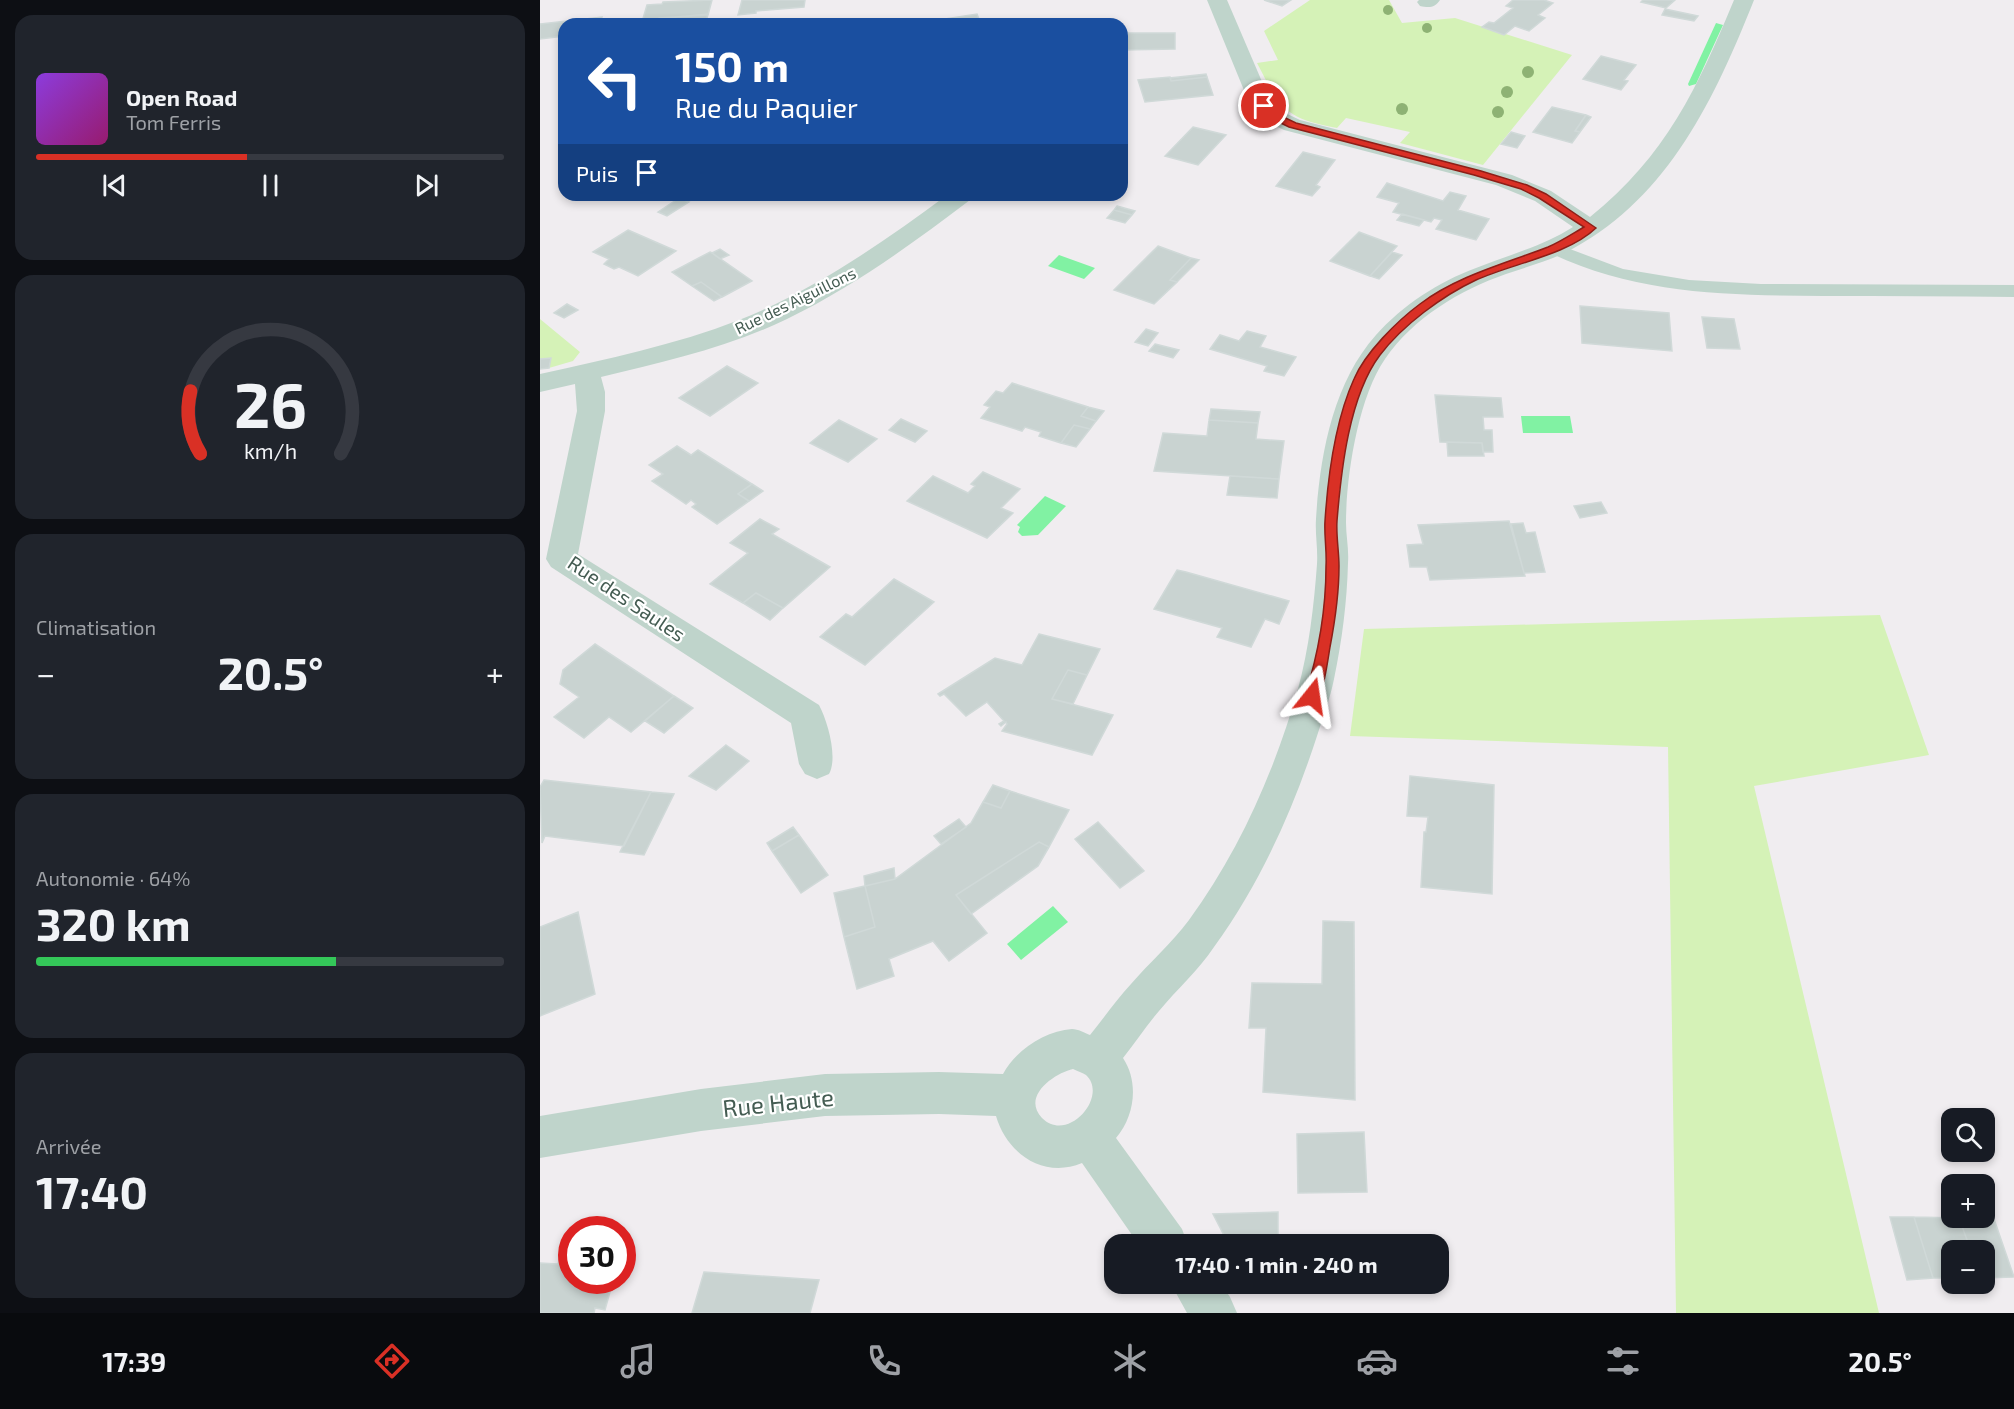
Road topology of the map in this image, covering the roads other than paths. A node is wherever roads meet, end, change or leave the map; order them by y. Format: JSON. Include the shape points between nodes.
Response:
{"nodes":[{"id":1,"x":1217,"y":0,"type":"edge"},
{"id":2,"x":1744,"y":0,"type":"edge"},
{"id":3,"x":954,"y":201,"type":"edge"},
{"id":4,"x":1591,"y":228,"type":"junction"},
{"id":5,"x":1554,"y":248,"type":"junction"},
{"id":6,"x":2014,"y":291,"type":"edge"},
{"id":7,"x":586,"y":372,"type":"junction"},
{"id":8,"x":540,"y":383,"type":"edge"},
{"id":9,"x":817,"y":764,"type":"dead end"},
{"id":10,"x":1098,"y":1058,"type":"junction"},
{"id":11,"x":1017,"y":1094,"type":"junction"},
{"id":12,"x":540,"y":1137,"type":"edge"},
{"id":13,"x":1090,"y":1138,"type":"junction"},
{"id":14,"x":1158,"y":1234,"type":"edge"},
{"id":15,"x":1201,"y":1294,"type":"edge"},
{"id":16,"x":1214,"y":1313,"type":"edge"}],
"edges":[{"from":1,"to":4,"type":"street","via":[[1259,100],[1273,116],[1303,128],[1504,180],[1543,196]]},
{"from":2,"to":4,"type":"street","via":[[1682,134],[1653,173]]},
{"from":3,"to":7,"type":"street","name":"Rue des Aiguillons","via":[[846,276],[750,325]]},
{"from":4,"to":5,"type":"street"},
{"from":5,"to":6,"type":"lane","via":[[1607,272],[1687,285],[1757,290]]},
{"from":5,"to":10,"type":"street","via":[[1472,278],[1423,306],[1376,352],[1360,378],[1348,414],[1338,467],[1331,522],[1333,567],[1328,621],[1318,678],[1295,750],[1268,820],[1242,869],[1183,958],[1146,996]]},
{"from":7,"to":8,"type":"street","name":"Rue des Aiguillons"},
{"from":7,"to":9,"type":"street","name":"Rue des Saules","via":[[591,411],[562,559],[807,715]]},
{"from":10,"to":11,"type":"street","via":[[1074,1049],[1049,1054],[1028,1070]]},
{"from":10,"to":13,"type":"street","via":[[1114,1091],[1108,1117]]},
{"from":11,"to":12,"type":"street","name":"Rue Haute","via":[[825,1095],[701,1110]]},
{"from":11,"to":13,"type":"street","via":[[1019,1121],[1036,1141],[1063,1147]]},
{"from":13,"to":14,"type":"street"},
{"from":15,"to":16,"type":"street"}]}
